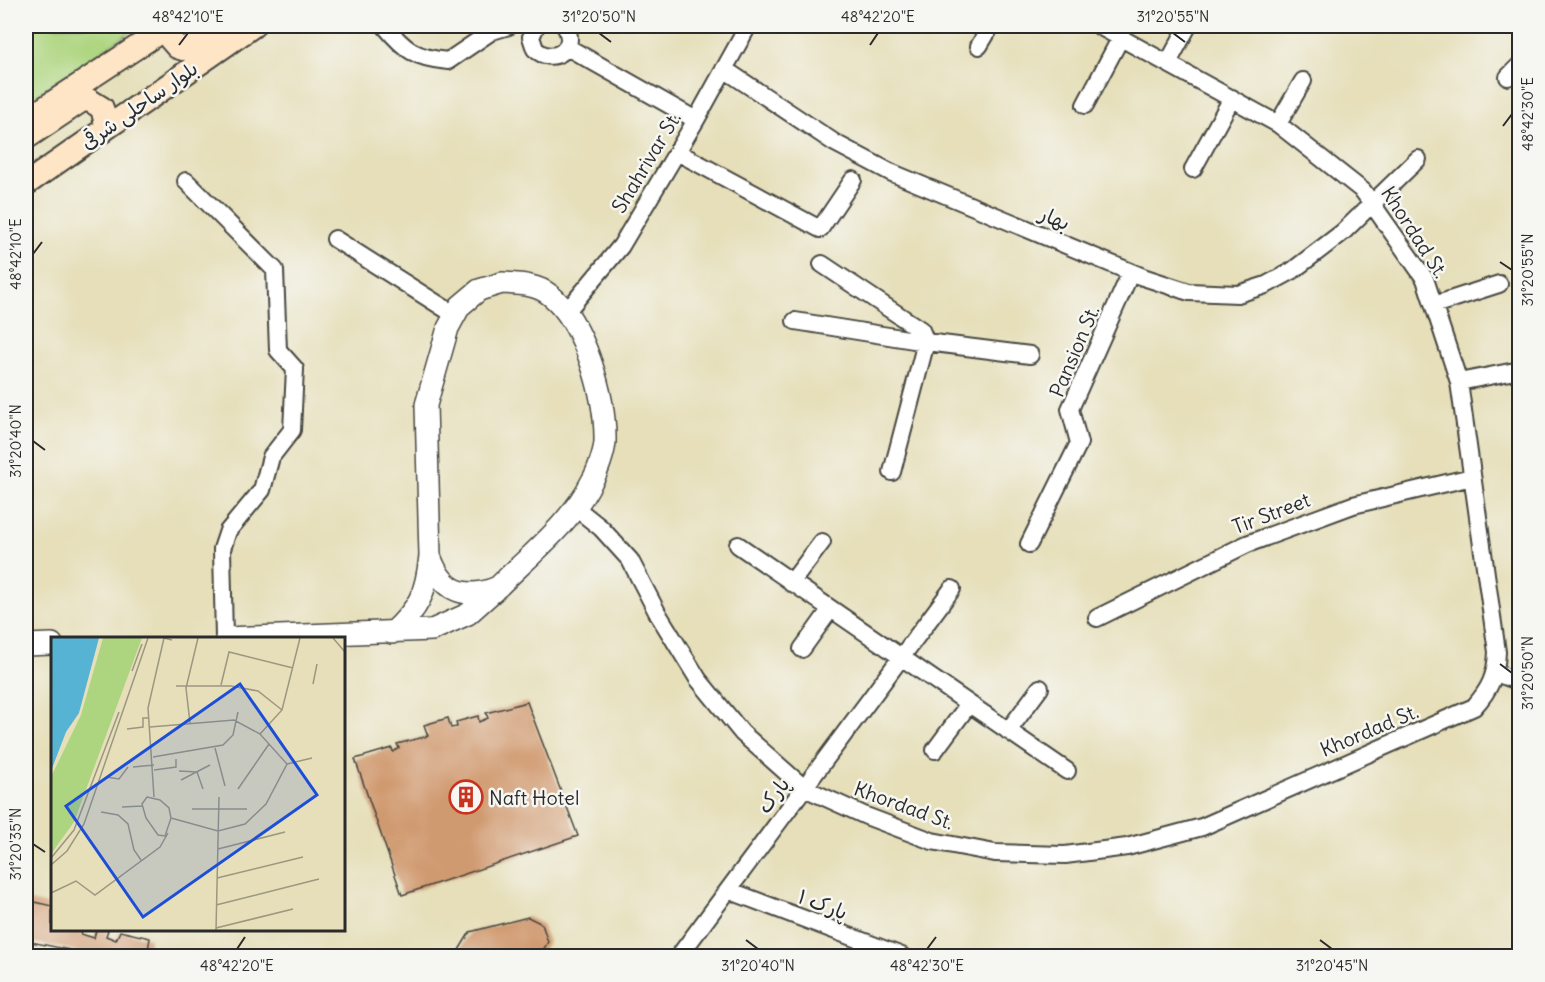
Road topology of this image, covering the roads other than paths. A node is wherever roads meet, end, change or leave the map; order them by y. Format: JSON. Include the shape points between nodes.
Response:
{"nodes":[{"id":1,"x":170,"y":26,"type":"edge"},
{"id":2,"x":242,"y":26,"type":"edge"},
{"id":3,"x":253,"y":26,"type":"edge"},
{"id":4,"x":384,"y":26,"type":"edge"},
{"id":5,"x":510,"y":26,"type":"edge"},
{"id":6,"x":536,"y":26,"type":"edge"},
{"id":7,"x":565,"y":26,"type":"edge"},
{"id":8,"x":748,"y":26,"type":"edge"},
{"id":9,"x":991,"y":26,"type":"edge"},
{"id":10,"x":1099,"y":26,"type":"edge"},
{"id":11,"x":1188,"y":26,"type":"edge"},
{"id":12,"x":1121,"y":37,"type":"junction"},
{"id":13,"x":979,"y":46,"type":"dead end"},
{"id":14,"x":567,"y":47,"type":"junction"},
{"id":15,"x":1168,"y":63,"type":"junction"},
{"id":16,"x":724,"y":69,"type":"junction"},
{"id":17,"x":1303,"y":81,"type":"dead end"},
{"id":18,"x":1232,"y":98,"type":"junction"},
{"id":19,"x":1085,"y":105,"type":"dead end"},
{"id":20,"x":26,"y":120,"type":"edge"},
{"id":21,"x":696,"y":120,"type":"junction"},
{"id":22,"x":1278,"y":124,"type":"junction"},
{"id":23,"x":103,"y":131,"type":"junction"},
{"id":24,"x":26,"y":138,"type":"edge"},
{"id":25,"x":677,"y":152,"type":"junction"},
{"id":26,"x":1418,"y":159,"type":"dead end"},
{"id":27,"x":1193,"y":169,"type":"dead end"},
{"id":28,"x":853,"y":180,"type":"dead end"},
{"id":29,"x":186,"y":181,"type":"dead end"},
{"id":30,"x":26,"y":184,"type":"edge"},
{"id":31,"x":1372,"y":204,"type":"junction"},
{"id":32,"x":335,"y":239,"type":"dead end"},
{"id":33,"x":822,"y":264,"type":"dead end"},
{"id":34,"x":1131,"y":272,"type":"junction"},
{"id":35,"x":1499,"y":284,"type":"dead end"},
{"id":36,"x":1434,"y":305,"type":"junction"},
{"id":37,"x":567,"y":311,"type":"junction"},
{"id":38,"x":455,"y":315,"type":"junction"},
{"id":39,"x":795,"y":321,"type":"dead end"},
{"id":40,"x":927,"y":342,"type":"junction"},
{"id":41,"x":1030,"y":355,"type":"dead end"},
{"id":42,"x":1520,"y":370,"type":"edge"},
{"id":43,"x":1459,"y":382,"type":"junction"},
{"id":44,"x":892,"y":472,"type":"dead end"},
{"id":45,"x":1472,"y":477,"type":"junction"},
{"id":46,"x":576,"y":508,"type":"junction"},
{"id":47,"x":822,"y":542,"type":"dead end"},
{"id":48,"x":1029,"y":544,"type":"dead end"},
{"id":49,"x":738,"y":545,"type":"dead end"},
{"id":50,"x":430,"y":556,"type":"junction"},
{"id":51,"x":791,"y":583,"type":"junction"},
{"id":52,"x":498,"y":587,"type":"junction"},
{"id":53,"x":952,"y":589,"type":"dead end"},
{"id":54,"x":830,"y":609,"type":"junction"},
{"id":55,"x":1097,"y":618,"type":"dead end"},
{"id":56,"x":392,"y":633,"type":"junction"},
{"id":57,"x":225,"y":637,"type":"edge"},
{"id":58,"x":281,"y":637,"type":"edge"},
{"id":59,"x":51,"y":644,"type":"edge"},
{"id":60,"x":26,"y":645,"type":"edge"},
{"id":61,"x":802,"y":649,"type":"dead end"},
{"id":62,"x":900,"y":658,"type":"junction"},
{"id":63,"x":1496,"y":673,"type":"junction"},
{"id":64,"x":1520,"y":682,"type":"edge"},
{"id":65,"x":1040,"y":688,"type":"dead end"},
{"id":66,"x":969,"y":704,"type":"junction"},
{"id":67,"x":1008,"y":731,"type":"junction"},
{"id":68,"x":935,"y":750,"type":"dead end"},
{"id":69,"x":1067,"y":771,"type":"dead end"},
{"id":70,"x":804,"y":788,"type":"junction"},
{"id":71,"x":728,"y":890,"type":"junction"},
{"id":72,"x":679,"y":957,"type":"edge"},
{"id":73,"x":902,"y":957,"type":"edge"}],
"edges":[{"from":1,"to":2,"type":"main road","via":[[170,39],[183,48]]},
{"from":1,"to":20,"type":"main road"},
{"from":3,"to":23,"type":"main road","name":"بلوار ساحلی شرقی"},
{"from":4,"to":5,"type":"street","via":[[405,50],[448,61],[492,31]]},
{"from":6,"to":14,"type":"street","via":[[532,43],[539,54],[558,56]]},
{"from":7,"to":14,"type":"street","via":[[569,35]]},
{"from":8,"to":16,"type":"street","name":"Shahrivar St."},
{"from":9,"to":13,"type":"street"},
{"from":10,"to":12,"type":"street","name":"Khordad St."},
{"from":11,"to":15,"type":"street"},
{"from":12,"to":15,"type":"street","name":"Khordad St."},
{"from":12,"to":19,"type":"street"},
{"from":14,"to":21,"type":"street"},
{"from":15,"to":18,"type":"street","name":"Khordad St."},
{"from":16,"to":21,"type":"street","name":"Shahrivar St."},
{"from":16,"to":34,"type":"street","name":"بهار","via":[[835,143],[890,172]]},
{"from":17,"to":22,"type":"street"},
{"from":18,"to":22,"type":"street","name":"Khordad St."},
{"from":18,"to":27,"type":"street"},
{"from":21,"to":25,"type":"street","name":"Shahrivar St."},
{"from":22,"to":31,"type":"street","name":"Khordad St.","via":[[1364,191]]},
{"from":23,"to":24,"type":"main road","via":[[106,116],[102,108],[89,100],[81,101]]},
{"from":23,"to":30,"type":"main road","name":"بلوار ساحلی شرقی"},
{"from":25,"to":28,"type":"street","via":[[820,229]]},
{"from":25,"to":37,"type":"street","name":"Shahrivar St.","via":[[621,246]]},
{"from":26,"to":31,"type":"street","name":"بهار"},
{"from":29,"to":57,"type":"street","via":[[275,270],[278,350],[295,369],[292,430],[271,457],[262,490],[228,531],[222,549]]},
{"from":31,"to":34,"type":"street","name":"بهار","via":[[1292,271],[1238,294],[1189,292]]},
{"from":31,"to":36,"type":"street","name":"Khordad St.","via":[[1425,279]]},
{"from":32,"to":38,"type":"street"},
{"from":33,"to":40,"type":"street","via":[[921,330]]},
{"from":34,"to":48,"type":"street","name":"Pansion St.","via":[[1070,409],[1079,443]]},
{"from":35,"to":36,"type":"street"},
{"from":36,"to":43,"type":"street","name":"Khordad St."},
{"from":37,"to":38,"type":"street","via":[[549,294],[534,287],[502,283],[479,290]]},
{"from":37,"to":46,"type":"street","via":[[589,356],[602,403],[605,444],[594,479]]},
{"from":38,"to":50,"type":"street","via":[[426,405]]},
{"from":39,"to":40,"type":"street"},
{"from":40,"to":41,"type":"street"},
{"from":40,"to":44,"type":"street"},
{"from":42,"to":43,"type":"street"},
{"from":43,"to":45,"type":"street","name":"Khordad St."},
{"from":45,"to":55,"type":"street","name":"Tir Street","via":[[1353,505],[1247,544]]},
{"from":45,"to":63,"type":"street","name":"Khordad St.","via":[[1497,652]]},
{"from":46,"to":52,"type":"street"},
{"from":46,"to":70,"type":"street","name":"Khordad St.","via":[[630,560],[698,679],[742,733]]},
{"from":47,"to":51,"type":"street"},
{"from":49,"to":51,"type":"street"},
{"from":50,"to":52,"type":"street","via":[[436,573],[448,586],[464,593],[482,594]]},
{"from":50,"to":56,"type":"street","via":[[423,595],[414,613]]},
{"from":51,"to":54,"type":"street"},
{"from":52,"to":56,"type":"street","via":[[468,614],[432,630]]},
{"from":53,"to":62,"type":"street","name":"پارک"},
{"from":54,"to":61,"type":"street"},
{"from":54,"to":62,"type":"street"},
{"from":56,"to":58,"type":"street"},
{"from":59,"to":60,"type":"street"},
{"from":62,"to":66,"type":"street"},
{"from":62,"to":70,"type":"street","name":"پارک"},
{"from":63,"to":64,"type":"street"},
{"from":63,"to":70,"type":"street","name":"Khordad St.","via":[[1488,692],[1474,707],[1456,716],[1202,827],[1117,848],[1065,855],[995,853],[932,841]]},
{"from":65,"to":67,"type":"street"},
{"from":66,"to":67,"type":"street"},
{"from":66,"to":68,"type":"street"},
{"from":67,"to":69,"type":"street"},
{"from":70,"to":71,"type":"street","name":"پارک"},
{"from":71,"to":72,"type":"street","name":"پارک"},
{"from":71,"to":73,"type":"street","name":"پارک ۱"}]}
